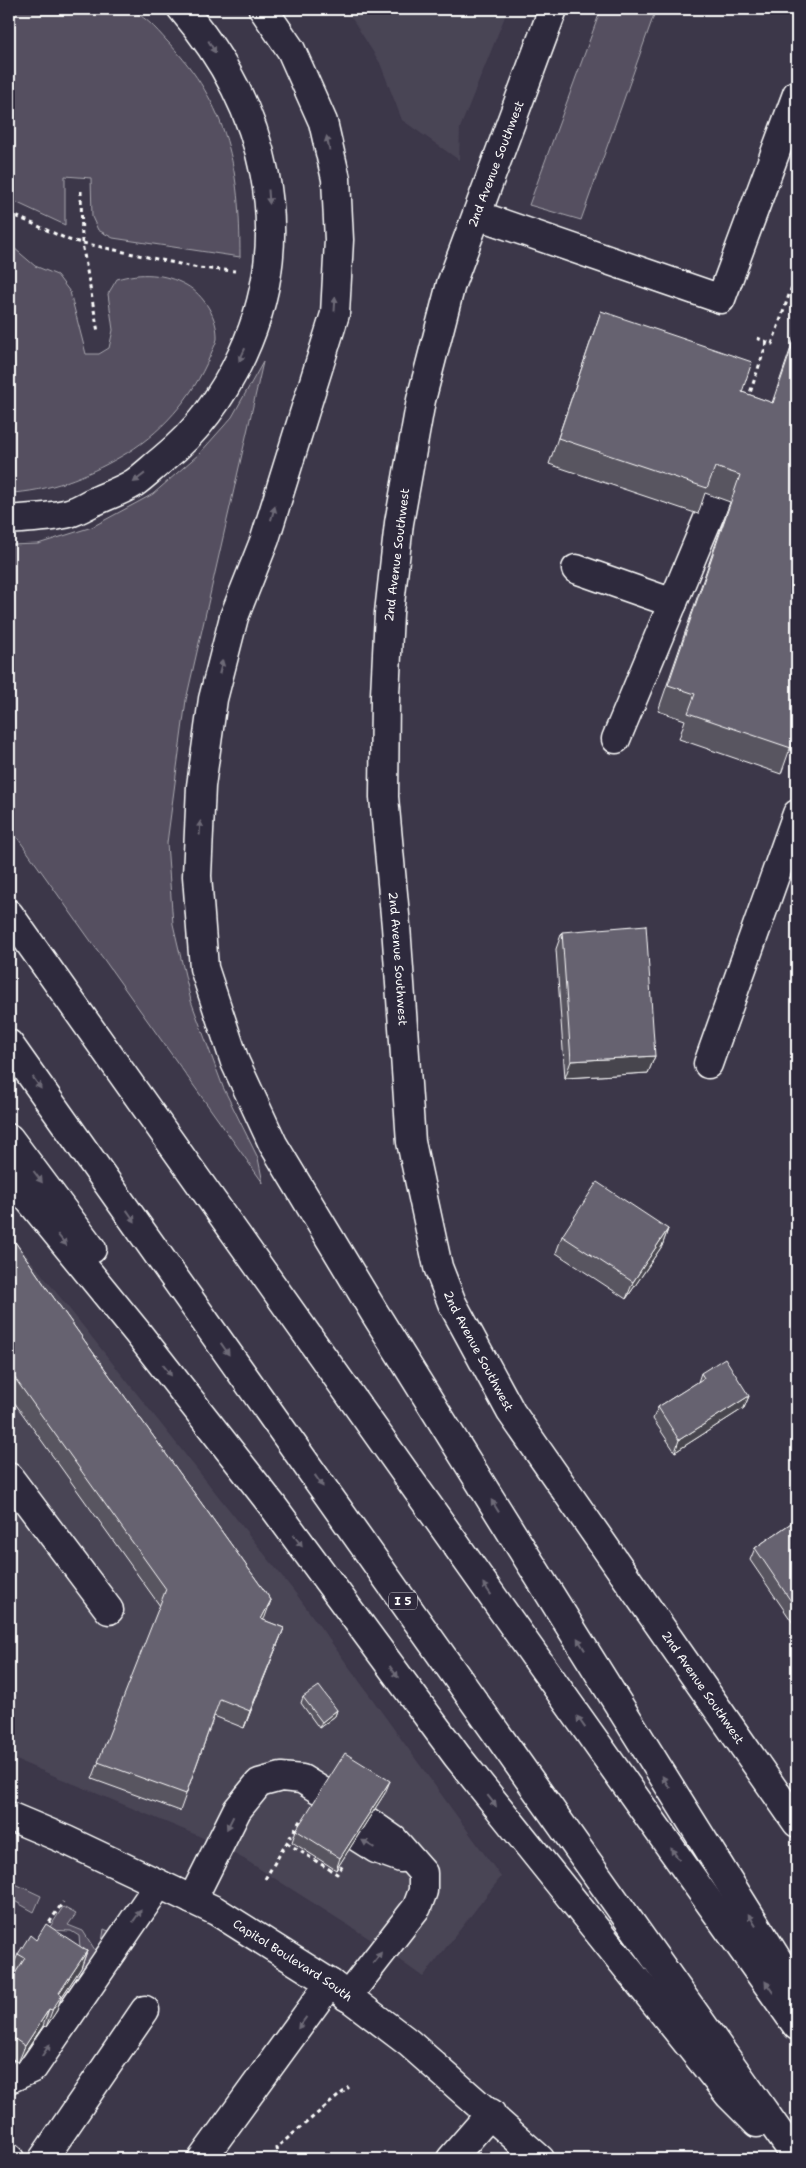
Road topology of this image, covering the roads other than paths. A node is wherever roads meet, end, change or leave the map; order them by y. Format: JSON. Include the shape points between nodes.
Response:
{"nodes":[{"id":1,"x":182,"y":9,"type":"edge"},
{"id":2,"x":263,"y":9,"type":"edge"},
{"id":3,"x":553,"y":9,"type":"edge"},
{"id":4,"x":797,"y":94,"type":"edge"},
{"id":5,"x":477,"y":215,"type":"junction"},
{"id":6,"x":717,"y":497,"type":"edge"},
{"id":7,"x":9,"y":520,"type":"edge"},
{"id":8,"x":576,"y":569,"type":"dead end"},
{"id":9,"x":673,"y":604,"type":"junction"},
{"id":10,"x":616,"y":739,"type":"dead end"},
{"id":11,"x":797,"y":814,"type":"edge"},
{"id":12,"x":9,"y":914,"type":"edge"},
{"id":13,"x":9,"y":1044,"type":"edge"},
{"id":14,"x":708,"y":1064,"type":"dead end"},
{"id":15,"x":9,"y":1138,"type":"edge"},
{"id":16,"x":9,"y":1175,"type":"edge"},
{"id":17,"x":137,"y":1332,"type":"junction"},
{"id":18,"x":9,"y":1477,"type":"edge"},
{"id":19,"x":109,"y":1610,"type":"dead end"},
{"id":20,"x":318,"y":1799,"type":"edge"},
{"id":21,"x":9,"y":1816,"type":"edge"},
{"id":22,"x":797,"y":1823,"type":"edge"},
{"id":23,"x":362,"y":1831,"type":"edge"},
{"id":24,"x":159,"y":1884,"type":"junction"},
{"id":25,"x":192,"y":1900,"type":"junction"},
{"id":26,"x":339,"y":1990,"type":"junction"},
{"id":27,"x":797,"y":1991,"type":"edge"},
{"id":28,"x":144,"y":2010,"type":"dead end"},
{"id":29,"x":797,"y":2026,"type":"edge"},
{"id":30,"x":9,"y":2079,"type":"edge"},
{"id":31,"x":491,"y":2113,"type":"junction"},
{"id":32,"x":797,"y":2158,"type":"edge"},
{"id":33,"x":43,"y":2159,"type":"edge"},
{"id":34,"x":202,"y":2159,"type":"edge"},
{"id":35,"x":452,"y":2159,"type":"edge"},
{"id":36,"x":540,"y":2159,"type":"edge"},
{"id":37,"x":792,"y":2159,"type":"edge"}],
"edges":[{"from":1,"to":7,"type":"main road","one_way":true,"via":[[206,37],[242,101],[268,182],[268,273],[255,327],[227,388],[186,441],[133,483],[69,513]]},
{"from":27,"to":2,"type":"main road","one_way":true,"via":[[273,1144],[235,1062],[204,968],[197,876],[202,786],[213,699],[234,616],[265,539],[335,314],[340,240],[336,179],[323,122],[291,50]]},
{"from":3,"to":5,"type":"main road","name":"2nd Avenue Southwest"},
{"from":4,"to":5,"type":"main road","via":[[721,298]]},
{"from":5,"to":22,"type":"main road","name":"2nd Avenue Southwest","via":[[451,284],[421,400],[399,523],[389,613],[384,796],[411,1142],[438,1267],[452,1303],[493,1381],[511,1412]]},
{"from":6,"to":9,"type":"main road"},
{"from":8,"to":9,"type":"main road"},
{"from":9,"to":10,"type":"main road"},
{"from":11,"to":14,"type":"main road"},
{"from":29,"to":12,"type":"main road","one_way":true},
{"from":13,"to":32,"type":"main road","number":"I 5","one_way":true},
{"from":15,"to":17,"type":"main road","one_way":true,"via":[[106,1268]]},
{"from":16,"to":17,"type":"main road","one_way":true},
{"from":17,"to":37,"type":"main road","one_way":true,"via":[[277,1513],[457,1756],[729,2095]]},
{"from":18,"to":19,"type":"main road"},
{"from":20,"to":25,"type":"main road","one_way":true,"via":[[302,1779],[281,1777],[252,1790],[237,1810]]},
{"from":21,"to":24,"type":"main road","name":"Capitol Boulevard South"},
{"from":26,"to":23,"type":"main road","one_way":true,"via":[[417,1907],[423,1891],[423,1873],[394,1840]]},
{"from":24,"to":25,"type":"main road","name":"Capitol Boulevard South"},
{"from":30,"to":24,"type":"main road","one_way":true,"via":[[33,2068]]},
{"from":25,"to":26,"type":"main road","name":"Capitol Boulevard South","via":[[216,1911]]},
{"from":26,"to":31,"type":"main road","name":"Capitol Boulevard South","via":[[409,2042]]},
{"from":26,"to":34,"type":"main road","one_way":true},
{"from":28,"to":33,"type":"main road"},
{"from":31,"to":35,"type":"main road"},
{"from":31,"to":36,"type":"main road","name":"Capitol Boulevard South"}]}
